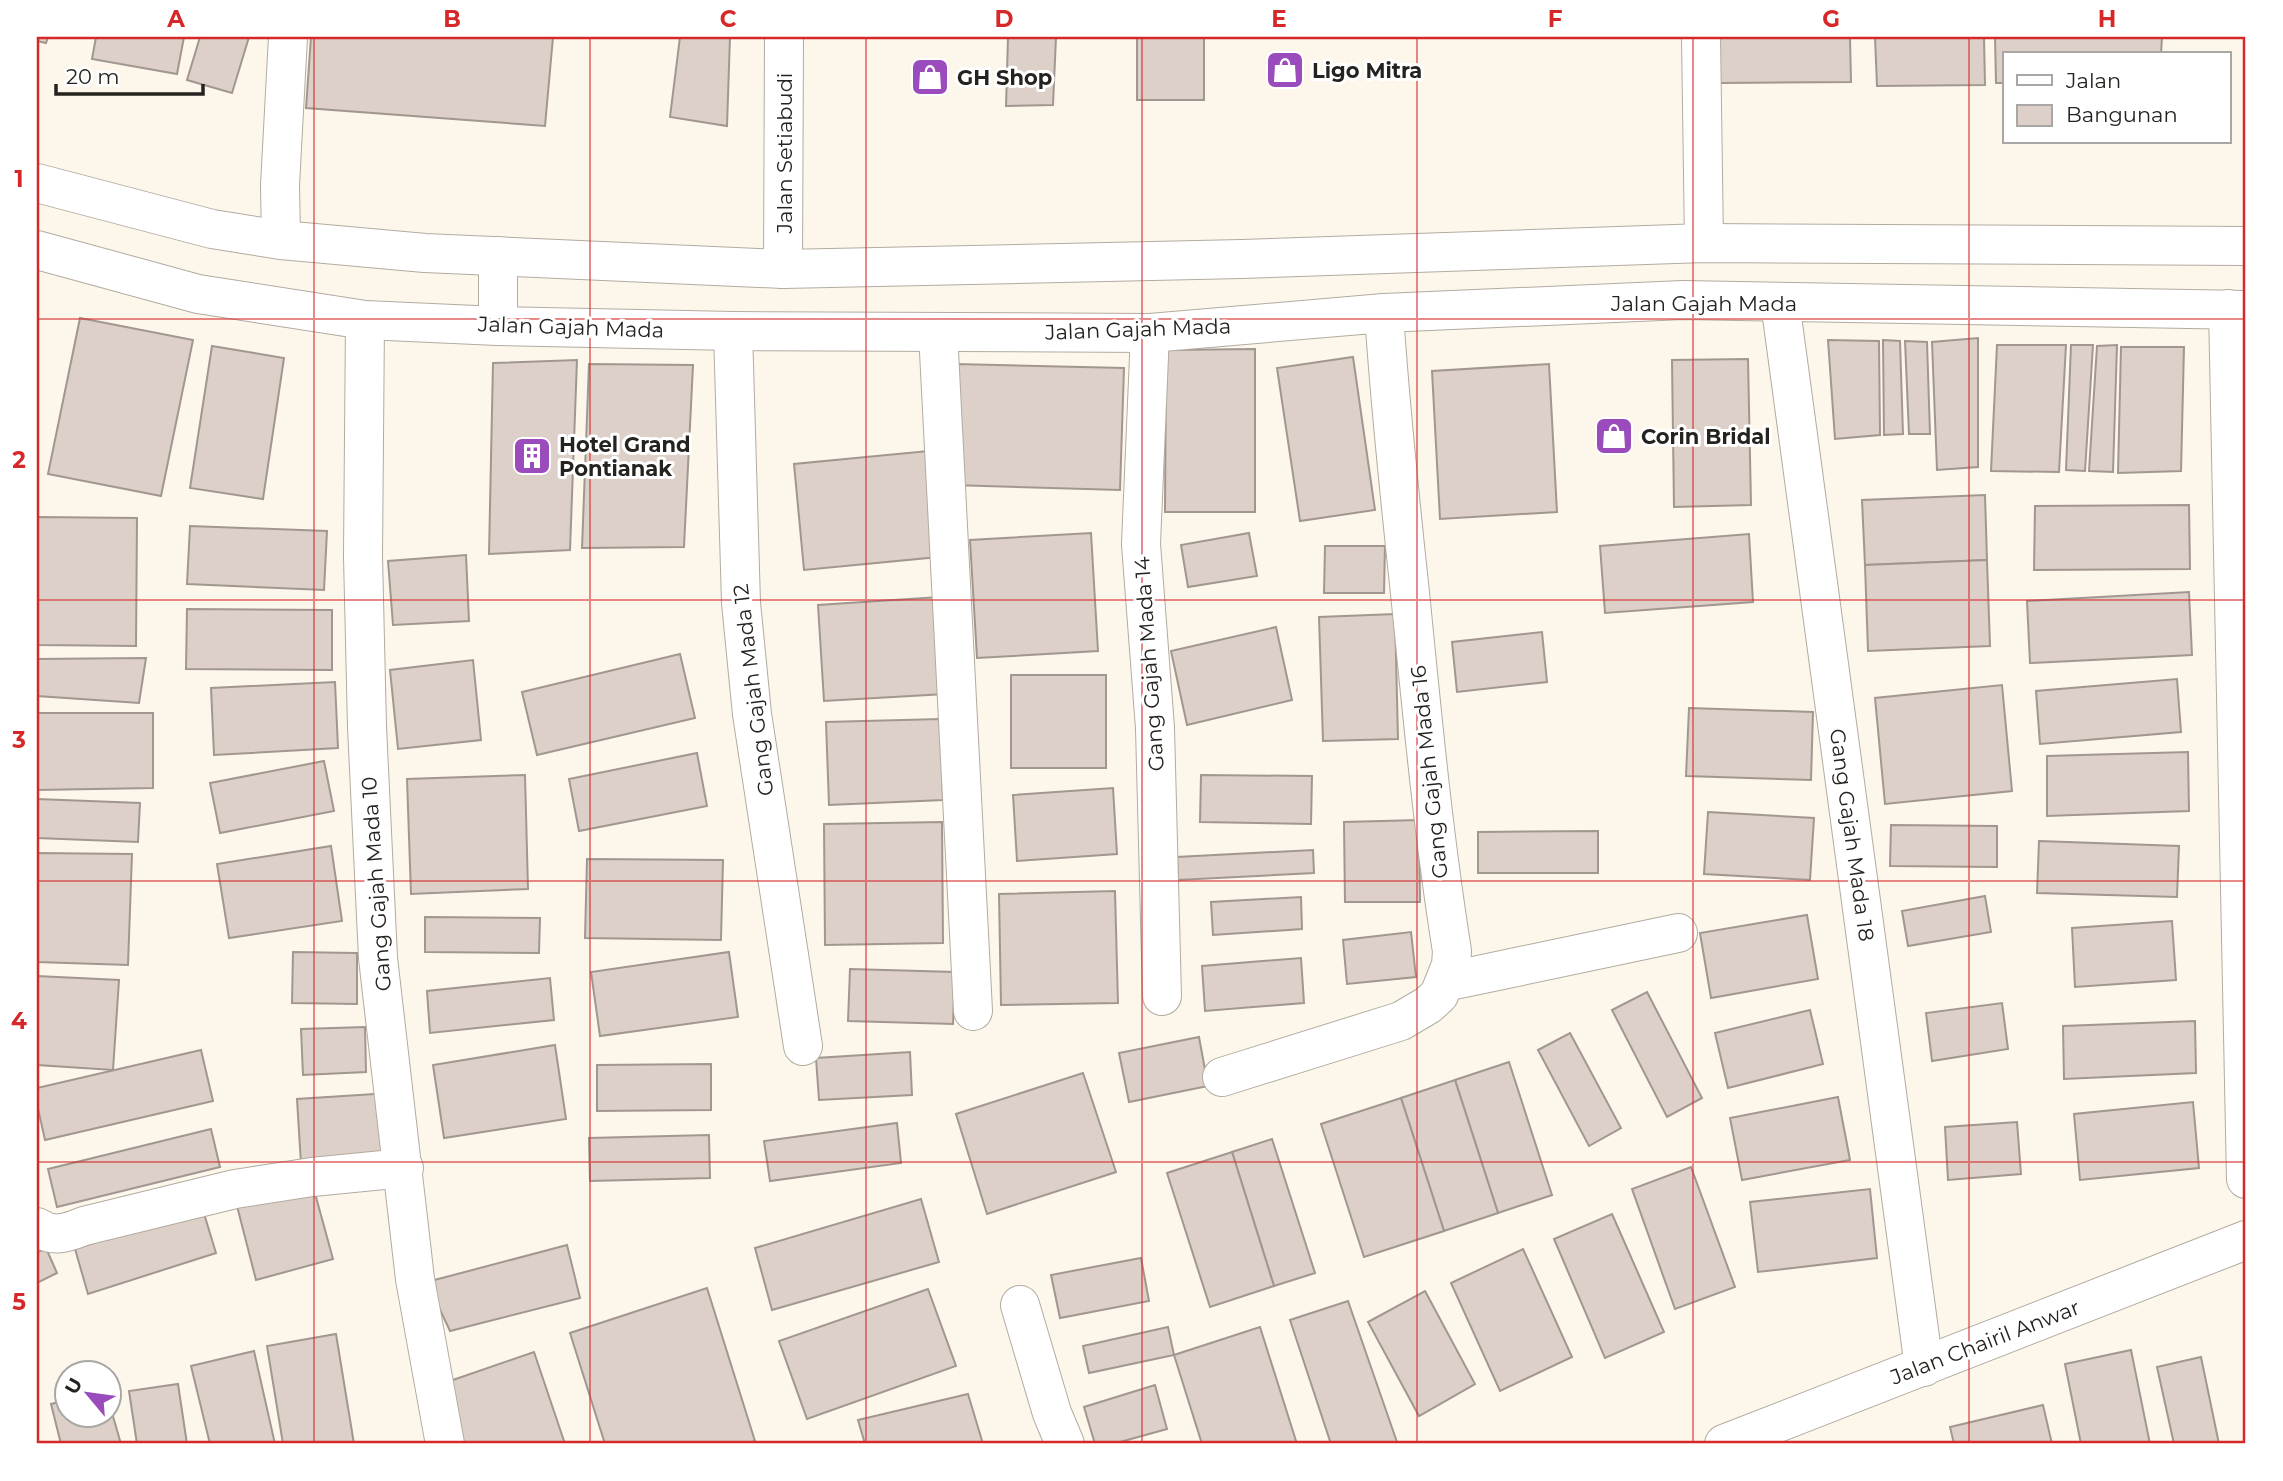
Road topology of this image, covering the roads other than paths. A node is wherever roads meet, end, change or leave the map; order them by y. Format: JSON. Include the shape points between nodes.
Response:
{"nodes":[{"id":1,"x":288,"y":37,"type":"edge"},
{"id":2,"x":784,"y":37,"type":"edge"},
{"id":3,"x":1701,"y":37,"type":"edge"},
{"id":4,"x":37,"y":183,"type":"edge"},
{"id":5,"x":281,"y":240,"type":"junction"},
{"id":6,"x":1704,"y":243,"type":"junction"},
{"id":7,"x":2246,"y":246,"type":"edge"},
{"id":8,"x":37,"y":250,"type":"edge"},
{"id":9,"x":498,"y":257,"type":"junction"},
{"id":10,"x":783,"y":269,"type":"junction"},
{"id":11,"x":1780,"y":302,"type":"junction"},
{"id":12,"x":2237,"y":310,"type":"edge"},
{"id":13,"x":1384,"y":313,"type":"junction"},
{"id":14,"x":365,"y":320,"type":"junction"},
{"id":15,"x":498,"y":326,"type":"junction"},
{"id":16,"x":733,"y":331,"type":"junction"},
{"id":17,"x":939,"y":332,"type":"junction"},
{"id":18,"x":1150,"y":332,"type":"junction"},
{"id":19,"x":1678,"y":933,"type":"dead end"},
{"id":20,"x":1445,"y":982,"type":"junction"},
{"id":21,"x":1162,"y":996,"type":"dead end"},
{"id":22,"x":973,"y":1011,"type":"dead end"},
{"id":23,"x":803,"y":1046,"type":"dead end"},
{"id":24,"x":1222,"y":1077,"type":"dead end"},
{"id":25,"x":404,"y":1168,"type":"junction"},
{"id":26,"x":2246,"y":1179,"type":"edge"},
{"id":27,"x":37,"y":1227,"type":"edge"},
{"id":28,"x":2246,"y":1240,"type":"edge"},
{"id":29,"x":1020,"y":1305,"type":"dead end"},
{"id":30,"x":1924,"y":1367,"type":"junction"},
{"id":31,"x":446,"y":1444,"type":"edge"},
{"id":32,"x":1065,"y":1444,"type":"edge"},
{"id":33,"x":1724,"y":1444,"type":"edge"}],
"edges":[{"from":1,"to":5,"type":"street"},
{"from":2,"to":10,"type":"street","name":"Jalan Setiabudi"},
{"from":3,"to":6,"type":"street"},
{"from":4,"to":5,"type":"street","via":[[212,229]]},
{"from":5,"to":9,"type":"street"},
{"from":6,"to":7,"type":"street"},
{"from":6,"to":10,"type":"street"},
{"from":8,"to":14,"type":"street","name":"Jalan Gajah Mada","via":[[198,294]]},
{"from":9,"to":10,"type":"street"},
{"from":9,"to":15,"type":"street"},
{"from":11,"to":12,"type":"street","name":"Jalan Gajah Mada"},
{"from":11,"to":13,"type":"street","name":"Jalan Gajah Mada","via":[[1683,300]]},
{"from":11,"to":30,"type":"street","name":"Gang Gajah Mada 18"},
{"from":12,"to":26,"type":"street"},
{"from":13,"to":18,"type":"street","name":"Jalan Gajah Mada"},
{"from":13,"to":20,"type":"street","name":"Gang Gajah Mada 16","via":[[1423,730],[1451,951]]},
{"from":14,"to":15,"type":"street","name":"Jalan Gajah Mada"},
{"from":14,"to":25,"type":"street","name":"Gang Gajah Mada 10","via":[[367,727],[378,958]]},
{"from":15,"to":16,"type":"street","name":"Jalan Gajah Mada"},
{"from":16,"to":17,"type":"street","name":"Jalan Gajah Mada"},
{"from":16,"to":23,"type":"street","name":"Gang Gajah Mada 12","via":[[742,617],[752,714]]},
{"from":17,"to":18,"type":"street","name":"Jalan Gajah Mada"},
{"from":17,"to":22,"type":"street"},
{"from":18,"to":21,"type":"street","name":"Gang Gajah Mada 14","via":[[1141,544],[1155,728]]},
{"from":19,"to":20,"type":"street"},
{"from":20,"to":24,"type":"street","via":[[1428,1005],[1401,1021]]},
{"from":25,"to":27,"type":"street","via":[[235,1189],[61,1235]]},
{"from":25,"to":31,"type":"street","name":"Gang Gajah Mada 10","via":[[415,1279]]},
{"from":28,"to":30,"type":"street","name":"Jalan Chairil Anwar"},
{"from":29,"to":32,"type":"street"},
{"from":30,"to":33,"type":"street","name":"Jalan Chairil Anwar"}]}
